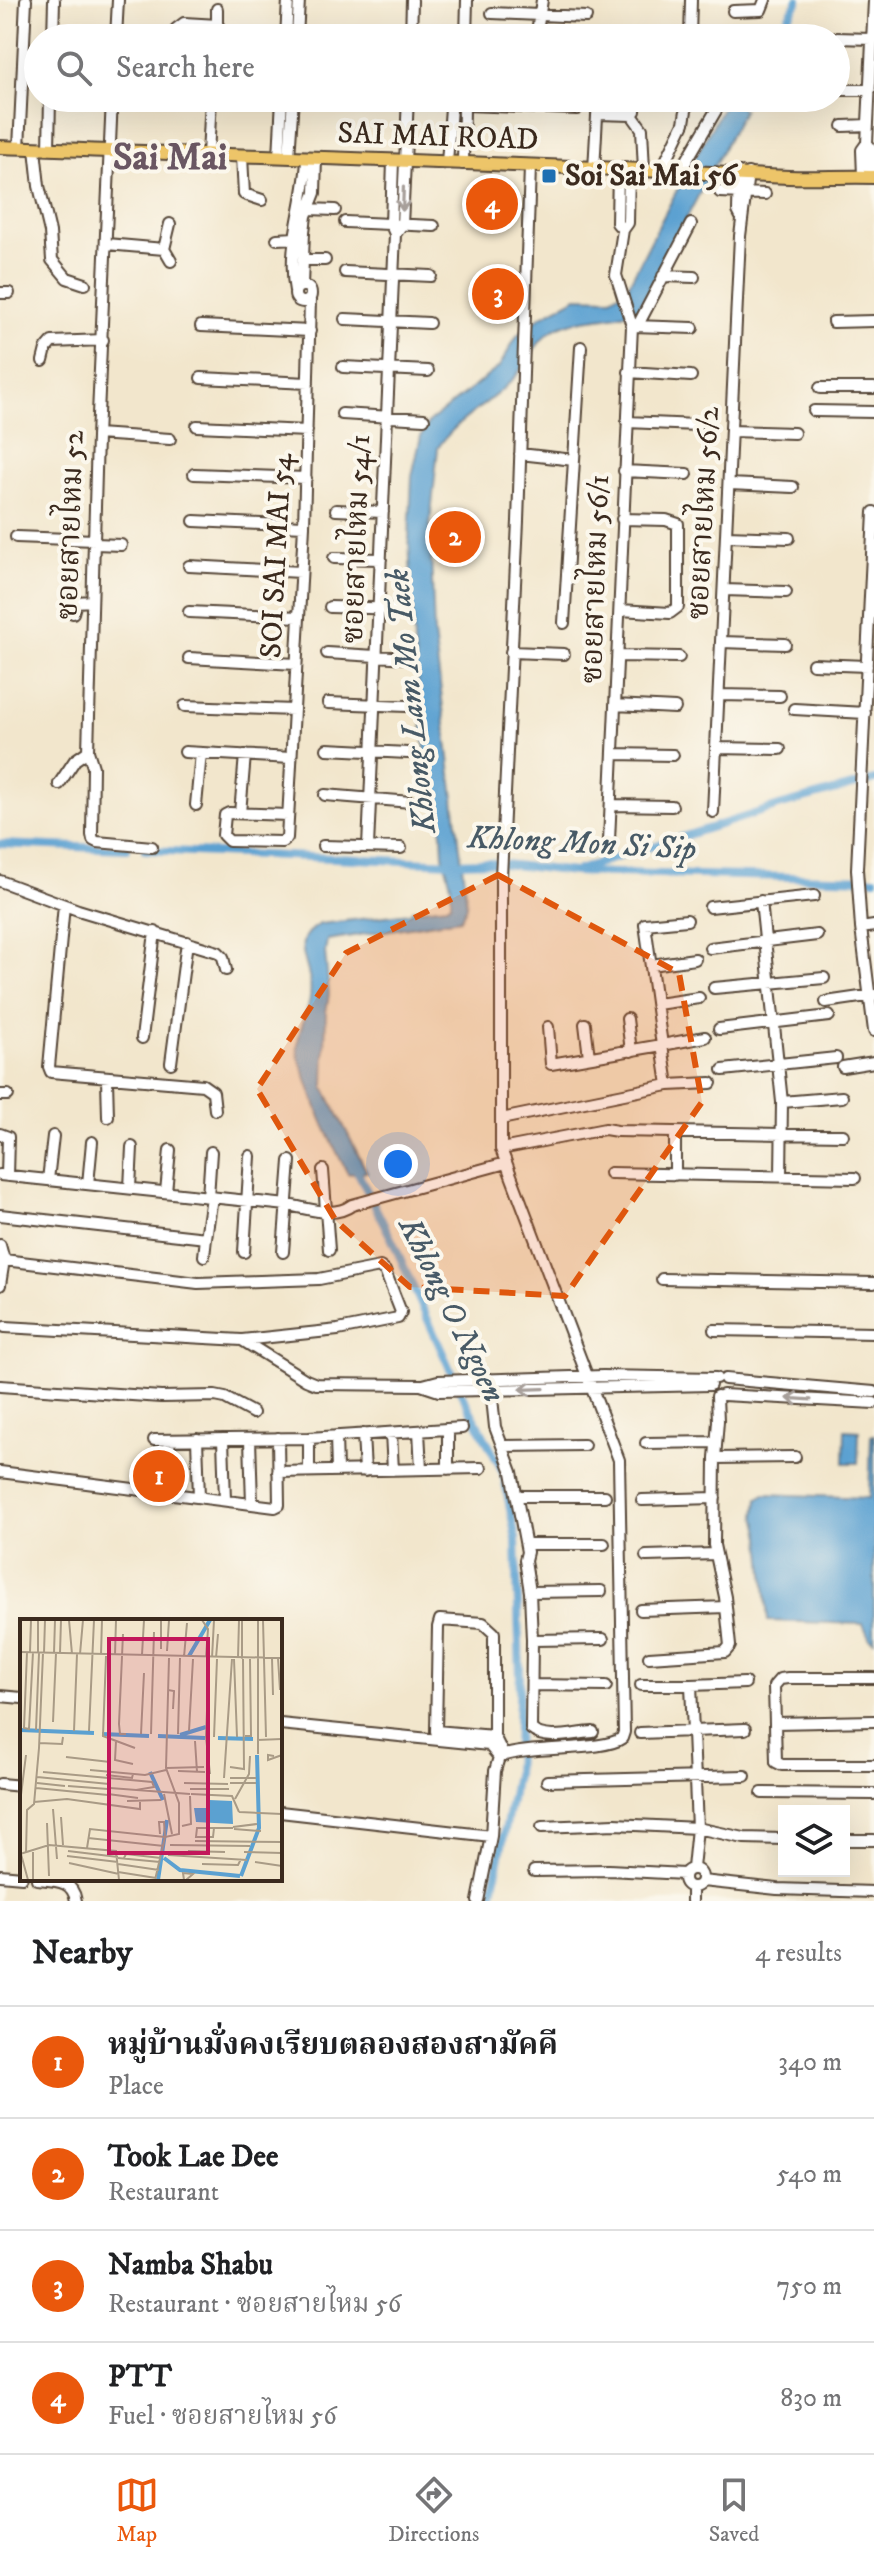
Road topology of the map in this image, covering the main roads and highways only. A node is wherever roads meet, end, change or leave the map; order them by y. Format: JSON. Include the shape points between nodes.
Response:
{"nodes":[{"id":1,"x":0,"y":147,"type":"edge"},
{"id":2,"x":870,"y":177,"type":"edge"}],
"edges":[{"from":1,"to":2,"type":"main road","name":"SAI MAI ROAD"}]}
